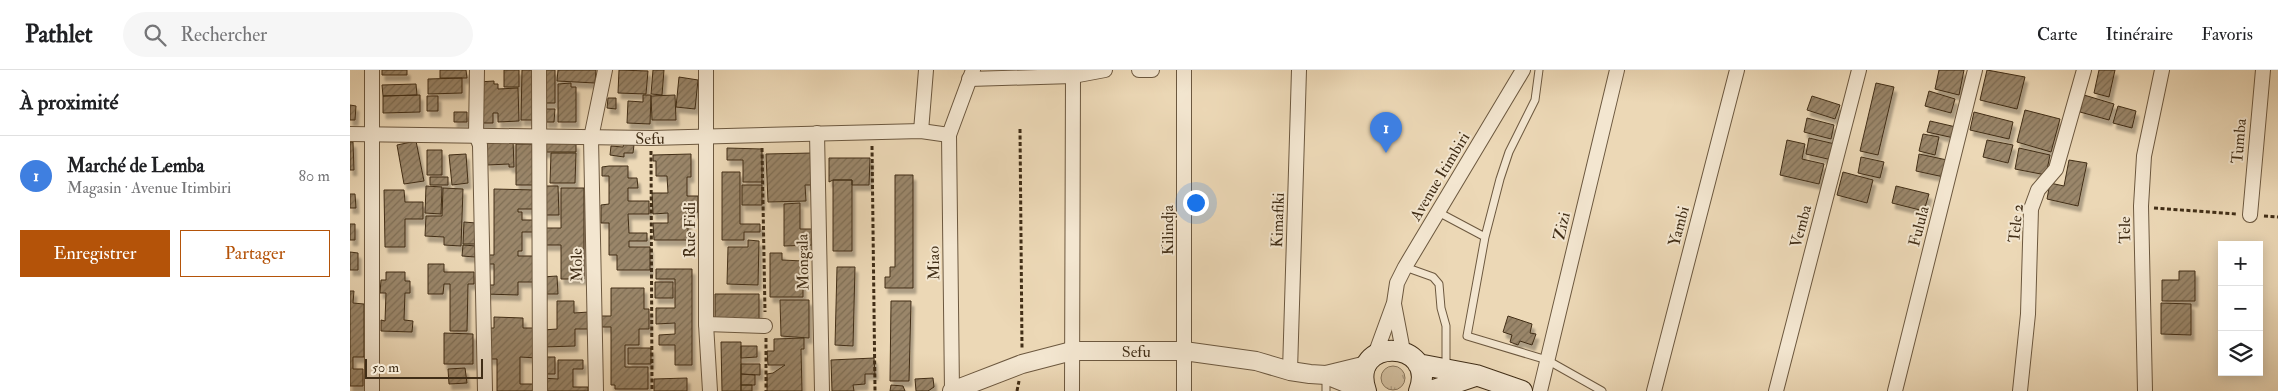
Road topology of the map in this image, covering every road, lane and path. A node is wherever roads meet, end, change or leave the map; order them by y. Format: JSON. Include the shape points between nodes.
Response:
{"nodes":[{"id":1,"x":372,"y":70,"type":"edge"},
{"id":2,"x":477,"y":70,"type":"edge"},
{"id":3,"x":539,"y":70,"type":"edge"},
{"id":4,"x":605,"y":70,"type":"edge"},
{"id":5,"x":706,"y":70,"type":"edge"},
{"id":6,"x":926,"y":70,"type":"edge"},
{"id":7,"x":1101,"y":70,"type":"edge"},
{"id":8,"x":1105,"y":70,"type":"edge"},
{"id":9,"x":1138,"y":70,"type":"edge"},
{"id":10,"x":1152,"y":70,"type":"edge"},
{"id":11,"x":1184,"y":70,"type":"edge"},
{"id":12,"x":1299,"y":70,"type":"edge"},
{"id":13,"x":1523,"y":70,"type":"edge"},
{"id":14,"x":1540,"y":70,"type":"edge"},
{"id":15,"x":1617,"y":70,"type":"edge"},
{"id":16,"x":1737,"y":70,"type":"edge"},
{"id":17,"x":1859,"y":70,"type":"edge"},
{"id":18,"x":1975,"y":70,"type":"edge"},
{"id":19,"x":2084,"y":70,"type":"edge"},
{"id":20,"x":2162,"y":70,"type":"edge"},
{"id":21,"x":2263,"y":70,"type":"edge"},
{"id":22,"x":971,"y":74,"type":"edge"},
{"id":23,"x":1073,"y":76,"type":"junction"},
{"id":24,"x":1020,"y":129,"type":"dead end"},
{"id":25,"x":921,"y":131,"type":"junction"},
{"id":26,"x":872,"y":132,"type":"junction"},
{"id":27,"x":817,"y":133,"type":"junction"},
{"id":28,"x":350,"y":134,"type":"edge"},
{"id":29,"x":476,"y":135,"type":"junction"},
{"id":30,"x":762,"y":135,"type":"junction"},
{"id":31,"x":949,"y":135,"type":"junction"},
{"id":32,"x":372,"y":136,"type":"junction"},
{"id":33,"x":538,"y":136,"type":"junction"},
{"id":34,"x":708,"y":136,"type":"junction"},
{"id":35,"x":591,"y":138,"type":"junction"},
{"id":36,"x":651,"y":138,"type":"junction"},
{"id":37,"x":2141,"y":206,"type":"junction"},
{"id":38,"x":1438,"y":212,"type":"junction"},
{"id":39,"x":2250,"y":215,"type":"junction"},
{"id":40,"x":2278,"y":217,"type":"edge"},
{"id":41,"x":1485,"y":237,"type":"junction"},
{"id":42,"x":1405,"y":267,"type":"junction"},
{"id":43,"x":1394,"y":303,"type":"junction"},
{"id":44,"x":706,"y":324,"type":"junction"},
{"id":45,"x":765,"y":326,"type":"junction"},
{"id":46,"x":1072,"y":351,"type":"junction"},
{"id":47,"x":1184,"y":351,"type":"junction"},
{"id":48,"x":1410,"y":358,"type":"junction"},
{"id":49,"x":1371,"y":360,"type":"junction"},
{"id":50,"x":1547,"y":360,"type":"junction"},
{"id":51,"x":1022,"y":364,"type":"junction"},
{"id":52,"x":1446,"y":369,"type":"junction"},
{"id":53,"x":1290,"y":371,"type":"junction"},
{"id":54,"x":1476,"y":375,"type":"junction"},
{"id":55,"x":1326,"y":383,"type":"edge"},
{"id":56,"x":372,"y":391,"type":"edge"},
{"id":57,"x":486,"y":391,"type":"edge"},
{"id":58,"x":540,"y":391,"type":"edge"},
{"id":59,"x":596,"y":391,"type":"edge"},
{"id":60,"x":652,"y":391,"type":"edge"},
{"id":61,"x":710,"y":391,"type":"edge"},
{"id":62,"x":766,"y":391,"type":"edge"},
{"id":63,"x":822,"y":391,"type":"edge"},
{"id":64,"x":875,"y":391,"type":"edge"},
{"id":65,"x":952,"y":391,"type":"edge"},
{"id":66,"x":1017,"y":391,"type":"edge"},
{"id":67,"x":1072,"y":391,"type":"edge"},
{"id":68,"x":1184,"y":391,"type":"edge"},
{"id":69,"x":1366,"y":391,"type":"edge"},
{"id":70,"x":1418,"y":391,"type":"edge"},
{"id":71,"x":1432,"y":391,"type":"edge"},
{"id":72,"x":1522,"y":391,"type":"edge"},
{"id":73,"x":1540,"y":391,"type":"edge"},
{"id":74,"x":1602,"y":391,"type":"edge"},
{"id":75,"x":1654,"y":391,"type":"edge"},
{"id":76,"x":1776,"y":391,"type":"edge"},
{"id":77,"x":1895,"y":391,"type":"edge"},
{"id":78,"x":2020,"y":391,"type":"edge"},
{"id":79,"x":2145,"y":391,"type":"edge"}],
"edges":[{"from":1,"to":32,"type":"street"},
{"from":2,"to":29,"type":"street"},
{"from":3,"to":33,"type":"street"},
{"from":4,"to":35,"type":"street","name":"Mole"},
{"from":5,"to":34,"type":"street","name":"Rue Fidi"},
{"from":6,"to":25,"type":"street"},
{"from":7,"to":8,"type":"street"},
{"from":7,"to":23,"type":"street"},
{"from":9,"to":10,"type":"street"},
{"from":11,"to":47,"type":"street","name":"Kilindja"},
{"from":12,"to":53,"type":"street","name":"Kimafiki"},
{"from":13,"to":38,"type":"street","name":"Avenue Itimbiri"},
{"from":14,"to":41,"type":"lane","via":[[1535,100],[1509,152]]},
{"from":15,"to":50,"type":"street","name":"Zizi"},
{"from":16,"to":75,"type":"street","name":"Yambi"},
{"from":17,"to":76,"type":"street","name":"Vemba"},
{"from":18,"to":77,"type":"street","name":"Fulula"},
{"from":19,"to":78,"type":"street","name":"Tele 2","via":[[2056,169],[2038,190],[2031,209],[2028,314]]},
{"from":20,"to":37,"type":"street","name":"Tele","via":[[2144,156]]},
{"from":21,"to":39,"type":"street","name":"Tumba"},
{"from":22,"to":23,"type":"street"},
{"from":22,"to":31,"type":"street"},
{"from":23,"to":46,"type":"street"},
{"from":24,"to":51,"type":"path"},
{"from":25,"to":26,"type":"street","name":"Sefu"},
{"from":25,"to":31,"type":"street","name":"Sefu"},
{"from":26,"to":27,"type":"street","name":"Sefu"},
{"from":26,"to":64,"type":"path"},
{"from":27,"to":30,"type":"street","name":"Sefu"},
{"from":27,"to":63,"type":"street","name":"Mongala"},
{"from":28,"to":32,"type":"street","name":"Sefu"},
{"from":29,"to":32,"type":"street","name":"Sefu"},
{"from":29,"to":33,"type":"street","name":"Sefu"},
{"from":29,"to":57,"type":"street","via":[[480,145]]},
{"from":30,"to":34,"type":"street","name":"Sefu"},
{"from":30,"to":45,"type":"path"},
{"from":31,"to":65,"type":"street","name":"Miao"},
{"from":32,"to":56,"type":"street"},
{"from":33,"to":35,"type":"street","name":"Sefu"},
{"from":33,"to":58,"type":"street"},
{"from":34,"to":36,"type":"street","name":"Sefu"},
{"from":34,"to":44,"type":"street","name":"Rue Fidi"},
{"from":35,"to":36,"type":"street","name":"Sefu"},
{"from":35,"to":59,"type":"street","name":"Mole"},
{"from":36,"to":60,"type":"path"},
{"from":37,"to":39,"type":"path"},
{"from":37,"to":79,"type":"street","name":"Tele"},
{"from":38,"to":41,"type":"lane"},
{"from":38,"to":42,"type":"street","name":"Avenue Itimbiri"},
{"from":39,"to":40,"type":"path"},
{"from":41,"to":50,"type":"lane","via":[[1467,336]]},
{"from":42,"to":43,"type":"street","name":"Avenue Itimbiri"},
{"from":42,"to":52,"type":"lane","via":[[1433,277],[1439,284],[1446,326]]},
{"from":43,"to":48,"type":"street"},
{"from":43,"to":49,"type":"street","name":"Avenue Itimbiri"},
{"from":44,"to":45,"type":"street"},
{"from":44,"to":61,"type":"street","name":"Rue Fidi"},
{"from":45,"to":62,"type":"path"},
{"from":46,"to":47,"type":"street","name":"Sefu"},
{"from":46,"to":51,"type":"street","name":"Sefu"},
{"from":46,"to":67,"type":"street"},
{"from":47,"to":53,"type":"street","name":"Sefu","via":[[1256,361]]},
{"from":47,"to":68,"type":"street","name":"Kilindja"},
{"from":48,"to":49,"type":"main road","via":[[1386,350]]},
{"from":48,"to":52,"type":"main road"},
{"from":48,"to":70,"type":"main road","via":[[1421,375]]},
{"from":49,"to":55,"type":"street"},
{"from":49,"to":69,"type":"main road","via":[[1364,381]]},
{"from":50,"to":73,"type":"street","name":"Zizi"},
{"from":50,"to":74,"type":"lane"},
{"from":51,"to":65,"type":"street","name":"Sefu"},
{"from":51,"to":66,"type":"path"},
{"from":52,"to":54,"type":"main road"},
{"from":53,"to":55,"type":"street","name":"Sefu"},
{"from":54,"to":71,"type":"main road"},
{"from":54,"to":72,"type":"main road"},
{"from":55,"to":69,"type":"street"}]}
